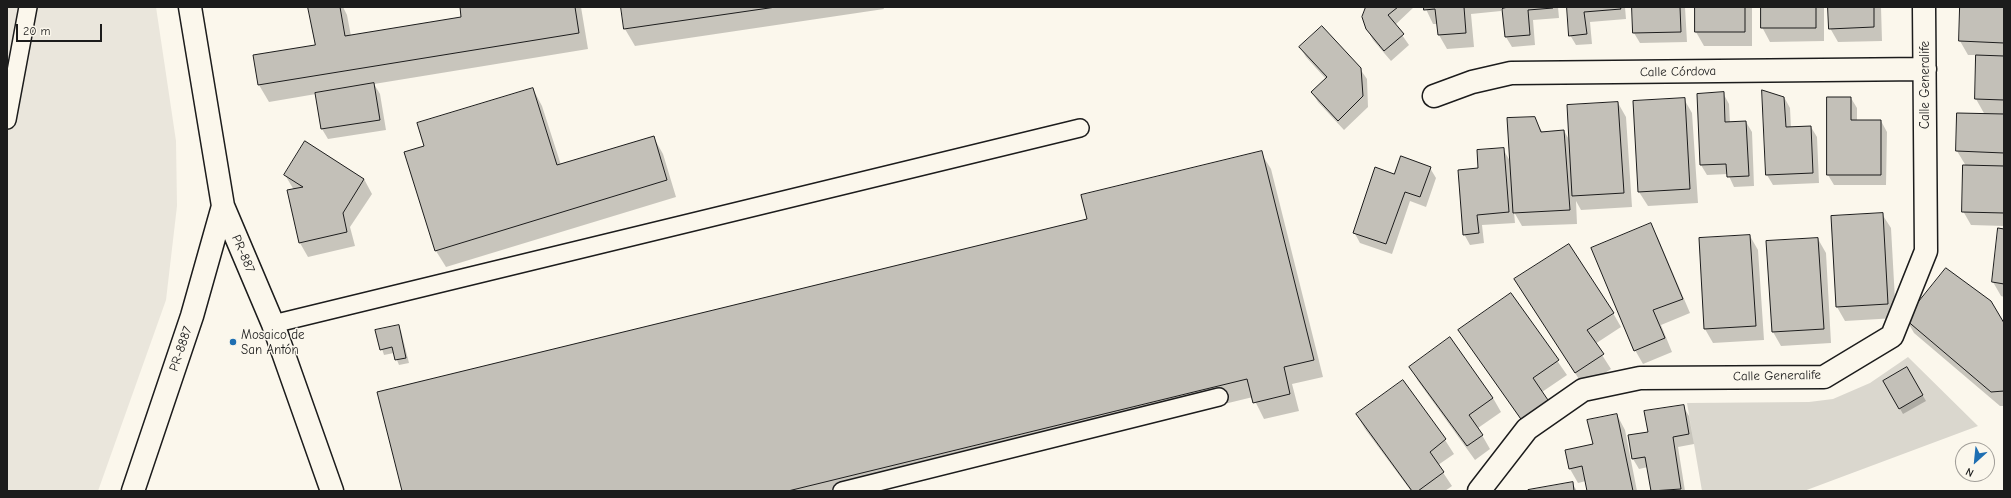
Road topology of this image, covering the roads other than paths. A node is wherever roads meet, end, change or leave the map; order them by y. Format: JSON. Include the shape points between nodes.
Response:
{"nodes":[{"id":1,"x":28,"y":7,"type":"edge"},
{"id":2,"x":190,"y":7,"type":"edge"},
{"id":3,"x":1924,"y":7,"type":"edge"},
{"id":4,"x":1925,"y":69,"type":"junction"},
{"id":5,"x":1434,"y":96,"type":"dead end"},
{"id":6,"x":7,"y":120,"type":"edge"},
{"id":7,"x":1080,"y":128,"type":"dead end"},
{"id":8,"x":223,"y":206,"type":"junction"},
{"id":9,"x":273,"y":324,"type":"junction"},
{"id":10,"x":1219,"y":397,"type":"dead end"},
{"id":11,"x":133,"y":491,"type":"edge"},
{"id":12,"x":332,"y":491,"type":"edge"},
{"id":13,"x":842,"y":491,"type":"edge"},
{"id":14,"x":1479,"y":491,"type":"edge"}],
"edges":[{"from":1,"to":6,"type":"lane"},
{"from":2,"to":8,"type":"street","name":"PR-887"},
{"from":3,"to":4,"type":"street","name":"Calle Generalife"},
{"from":4,"to":5,"type":"street","name":"Calle Córdova","via":[[1511,74],[1472,82]]},
{"from":4,"to":14,"type":"street","name":"Calle Generalife","via":[[1926,251],[1892,336],[1824,377],[1640,378],[1583,390],[1527,429]]},
{"from":7,"to":9,"type":"lane"},
{"from":8,"to":9,"type":"street","name":"PR-887"},
{"from":8,"to":11,"type":"street","name":"PR-8887","number":"PR-8887","via":[[192,316]]},
{"from":9,"to":12,"type":"street","name":"PR-887"},
{"from":10,"to":13,"type":"lane"}]}
